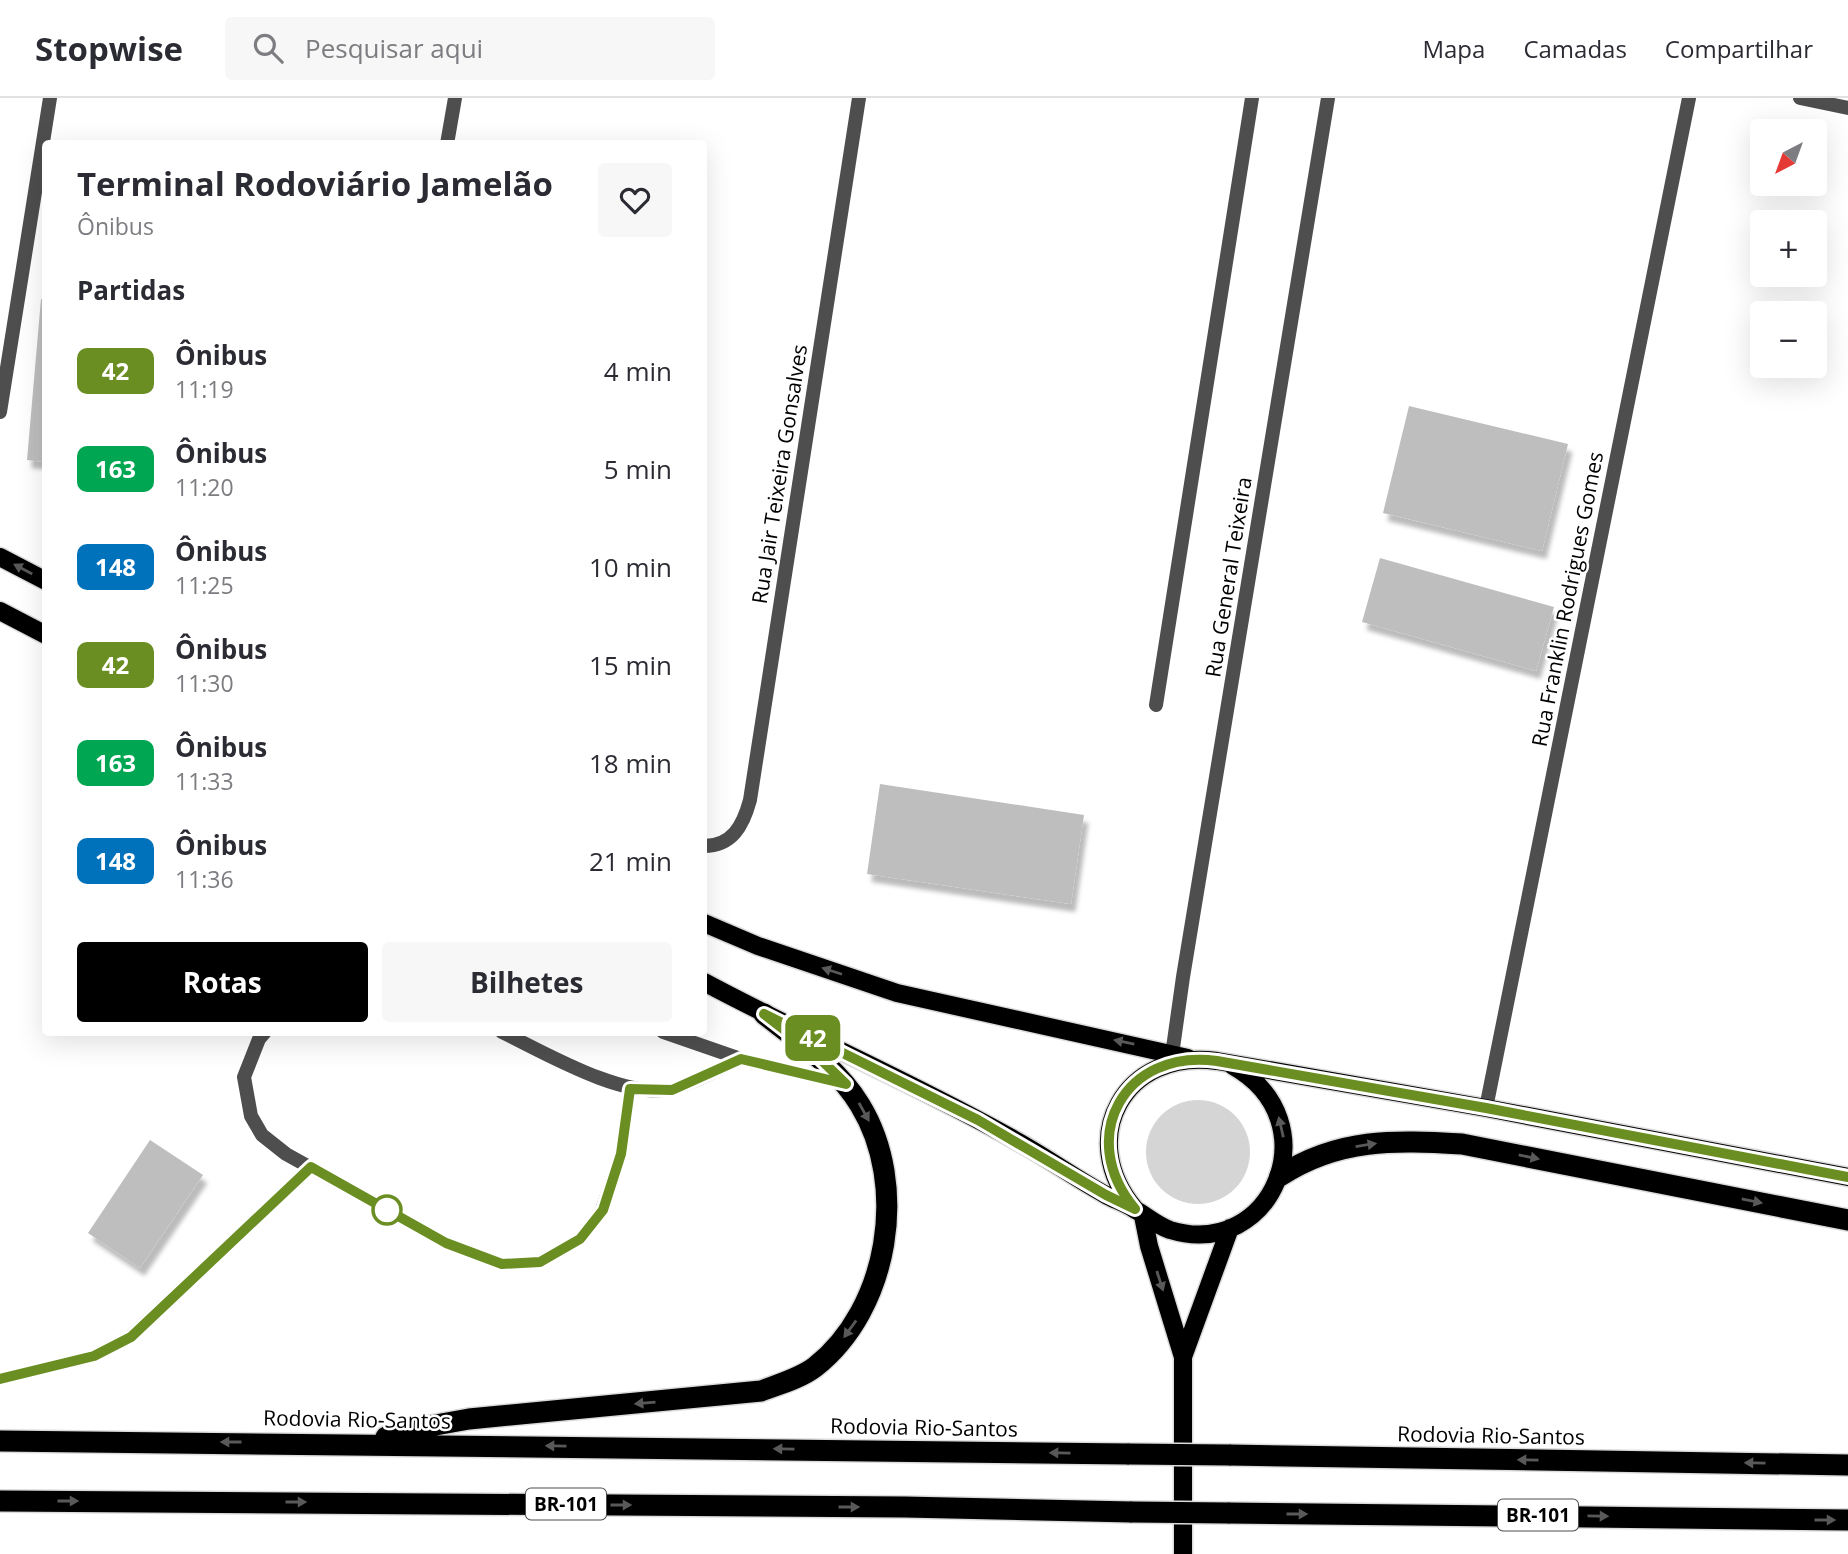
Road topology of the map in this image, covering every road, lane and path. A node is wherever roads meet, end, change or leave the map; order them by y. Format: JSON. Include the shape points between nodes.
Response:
{"nodes":[{"id":1,"x":50,"y":98,"type":"edge"},
{"id":2,"x":455,"y":98,"type":"edge"},
{"id":3,"x":859,"y":98,"type":"edge"},
{"id":4,"x":1252,"y":98,"type":"edge"},
{"id":5,"x":1328,"y":98,"type":"edge"},
{"id":6,"x":1689,"y":98,"type":"edge"},
{"id":7,"x":1800,"y":98,"type":"edge"},
{"id":8,"x":1848,"y":108,"type":"edge"},
{"id":9,"x":43,"y":140,"type":"edge"},
{"id":10,"x":448,"y":140,"type":"edge"},
{"id":11,"x":42,"y":148,"type":"edge"},
{"id":12,"x":0,"y":412,"type":"edge"},
{"id":13,"x":0,"y":557,"type":"edge"},
{"id":14,"x":42,"y":579,"type":"edge"},
{"id":15,"x":0,"y":611,"type":"edge"},
{"id":16,"x":42,"y":633,"type":"edge"},
{"id":17,"x":1156,"y":705,"type":"dead end"},
{"id":18,"x":707,"y":846,"type":"edge"},
{"id":19,"x":707,"y":924,"type":"edge"},
{"id":20,"x":707,"y":984,"type":"edge"},
{"id":21,"x":764,"y":1014,"type":"junction"},
{"id":22,"x":262,"y":1036,"type":"edge"},
{"id":23,"x":510,"y":1036,"type":"edge"},
{"id":24,"x":675,"y":1036,"type":"edge"},
{"id":25,"x":1171,"y":1057,"type":"junction"},
{"id":26,"x":741,"y":1059,"type":"junction"},
{"id":27,"x":1217,"y":1061,"type":"junction"},
{"id":28,"x":846,"y":1084,"type":"junction"},
{"id":29,"x":630,"y":1089,"type":"junction"},
{"id":30,"x":1486,"y":1108,"type":"junction"},
{"id":31,"x":311,"y":1167,"type":"junction"},
{"id":32,"x":1280,"y":1176,"type":"junction"},
{"id":33,"x":1848,"y":1177,"type":"edge"},
{"id":34,"x":1139,"y":1212,"type":"junction"},
{"id":35,"x":1848,"y":1220,"type":"edge"},
{"id":36,"x":1230,"y":1228,"type":"junction"},
{"id":37,"x":1183,"y":1357,"type":"junction"},
{"id":38,"x":0,"y":1379,"type":"edge"},
{"id":39,"x":0,"y":1441,"type":"edge"},
{"id":40,"x":366,"y":1443,"type":"junction"},
{"id":41,"x":1848,"y":1465,"type":"edge"},
{"id":42,"x":0,"y":1501,"type":"edge"},
{"id":43,"x":1848,"y":1520,"type":"edge"},
{"id":44,"x":1183,"y":1554,"type":"edge"}],
"edges":[{"from":1,"to":9,"type":"street"},
{"from":2,"to":10,"type":"street"},
{"from":3,"to":18,"type":"street","name":"Rua Jair Teixeira Gonsalves","via":[[750,800],[745,819],[734,833],[719,846]]},
{"from":4,"to":17,"type":"street"},
{"from":5,"to":25,"type":"street","name":"Rua General Teixeira"},
{"from":6,"to":30,"type":"street","name":"Rua Franklin Rodrigues Gomes"},
{"from":7,"to":8,"type":"street"},
{"from":11,"to":12,"type":"street"},
{"from":14,"to":13,"type":"main road","one_way":true},
{"from":15,"to":16,"type":"main road"},
{"from":25,"to":19,"type":"main road","one_way":true,"via":[[897,993]]},
{"from":20,"to":21,"type":"main road"},
{"from":21,"to":28,"type":"highway"},
{"from":21,"to":34,"type":"main road","via":[[978,1120]]},
{"from":22,"to":31,"type":"street","via":[[244,1077],[251,1116],[262,1135]]},
{"from":23,"to":29,"type":"street"},
{"from":24,"to":26,"type":"street"},
{"from":25,"to":27,"type":"main road"},
{"from":25,"to":34,"type":"main road","via":[[1130,1088],[1111,1127],[1112,1171]]},
{"from":26,"to":28,"type":"street"},
{"from":26,"to":29,"type":"street","via":[[672,1090]]},
{"from":27,"to":30,"type":"main road"},
{"from":32,"to":27,"type":"main road","one_way":true,"via":[[1283,1133],[1274,1105],[1250,1077]]},
{"from":28,"to":40,"type":"highway","one_way":true,"via":[[871,1124],[884,1171],[884,1239],[857,1321],[813,1368],[761,1391],[469,1419]]},
{"from":29,"to":31,"type":"street","via":[[621,1154],[603,1210],[580,1239],[540,1262],[502,1264],[446,1243]]},
{"from":30,"to":33,"type":"main road"},
{"from":31,"to":38,"type":"street","via":[[131,1337],[94,1356]]},
{"from":32,"to":35,"type":"highway","one_way":true,"via":[[1303,1161],[1364,1144],[1405,1140],[1462,1144]]},
{"from":32,"to":36,"type":"main road","via":[[1255,1212]]},
{"from":34,"to":36,"type":"main road","via":[[1159,1226],[1187,1234]]},
{"from":34,"to":37,"type":"main road","one_way":true},
{"from":36,"to":37,"type":"main road"},
{"from":37,"to":44,"type":"main road"},
{"from":40,"to":39,"type":"highway","name":"Rodovia Rio-Santos","one_way":true},
{"from":41,"to":40,"type":"highway","name":"Rodovia Rio-Santos","one_way":true,"bridge":true},
{"from":42,"to":43,"type":"highway","number":"BR-101","one_way":true,"bridge":true}]}
